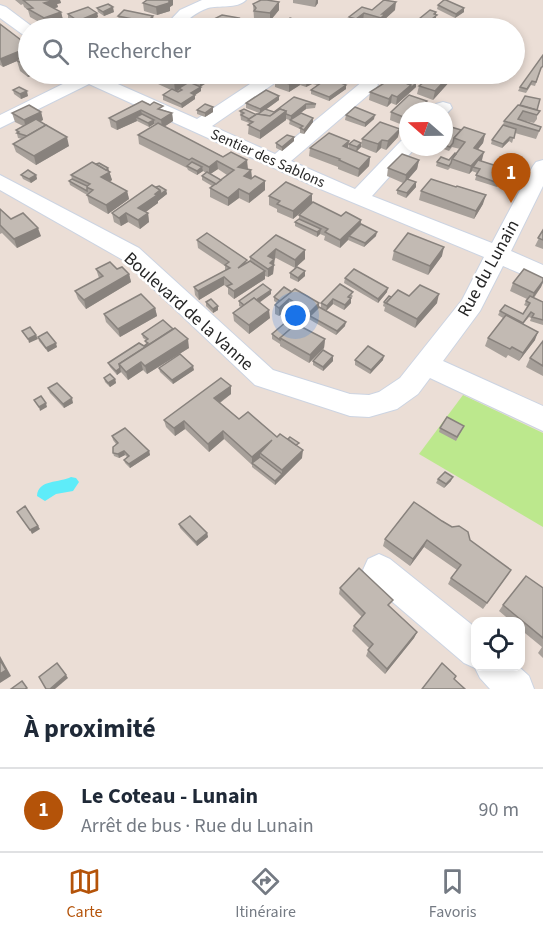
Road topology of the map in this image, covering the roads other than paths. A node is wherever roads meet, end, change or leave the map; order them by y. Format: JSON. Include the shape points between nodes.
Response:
{"nodes":[{"id":1,"x":238,"y":0,"type":"edge"},
{"id":2,"x":0,"y":10,"type":"edge"},
{"id":3,"x":179,"y":18,"type":"edge"},
{"id":4,"x":18,"y":24,"type":"edge"},
{"id":5,"x":74,"y":84,"type":"edge"},
{"id":6,"x":103,"y":84,"type":"edge"},
{"id":7,"x":262,"y":84,"type":"edge"},
{"id":8,"x":369,"y":85,"type":"dead end"},
{"id":9,"x":0,"y":122,"type":"edge"},
{"id":10,"x":198,"y":128,"type":"junction"},
{"id":11,"x":399,"y":155,"type":"edge"},
{"id":12,"x":278,"y":162,"type":"junction"},
{"id":13,"x":543,"y":166,"type":"edge"},
{"id":14,"x":0,"y":181,"type":"edge"},
{"id":15,"x":358,"y":198,"type":"junction"},
{"id":16,"x":499,"y":253,"type":"junction"},
{"id":17,"x":543,"y":275,"type":"edge"},
{"id":18,"x":426,"y":365,"type":"junction"},
{"id":19,"x":543,"y":419,"type":"edge"},
{"id":20,"x":379,"y":570,"type":"dead end"},
{"id":21,"x":471,"y":647,"type":"edge"},
{"id":22,"x":497,"y":671,"type":"edge"},
{"id":23,"x":516,"y":689,"type":"edge"}],
"edges":[{"from":1,"to":3,"type":"street","via":[[202,4]]},
{"from":2,"to":4,"type":"street"},
{"from":5,"to":9,"type":"street","name":"Sentier des Sablons"},
{"from":6,"to":10,"type":"street","name":"Sentier des Sablons"},
{"from":7,"to":10,"type":"street"},
{"from":8,"to":12,"type":"street"},
{"from":10,"to":12,"type":"street","name":"Sentier des Sablons"},
{"from":11,"to":15,"type":"street"},
{"from":12,"to":15,"type":"street","name":"Sentier des Sablons"},
{"from":13,"to":16,"type":"street","name":"Rue du Lunain"},
{"from":14,"to":18,"type":"street","name":"Boulevard de la Vanne","via":[[131,254],[264,378],[350,405],[369,406],[387,401],[409,386]]},
{"from":15,"to":16,"type":"street","name":"Sentier des Sablons"},
{"from":16,"to":17,"type":"street","name":"Sentier des Sablons"},
{"from":16,"to":18,"type":"street","name":"Rue du Lunain","via":[[471,305]]},
{"from":18,"to":19,"type":"street"},
{"from":20,"to":21,"type":"street"},
{"from":22,"to":23,"type":"street"}]}
